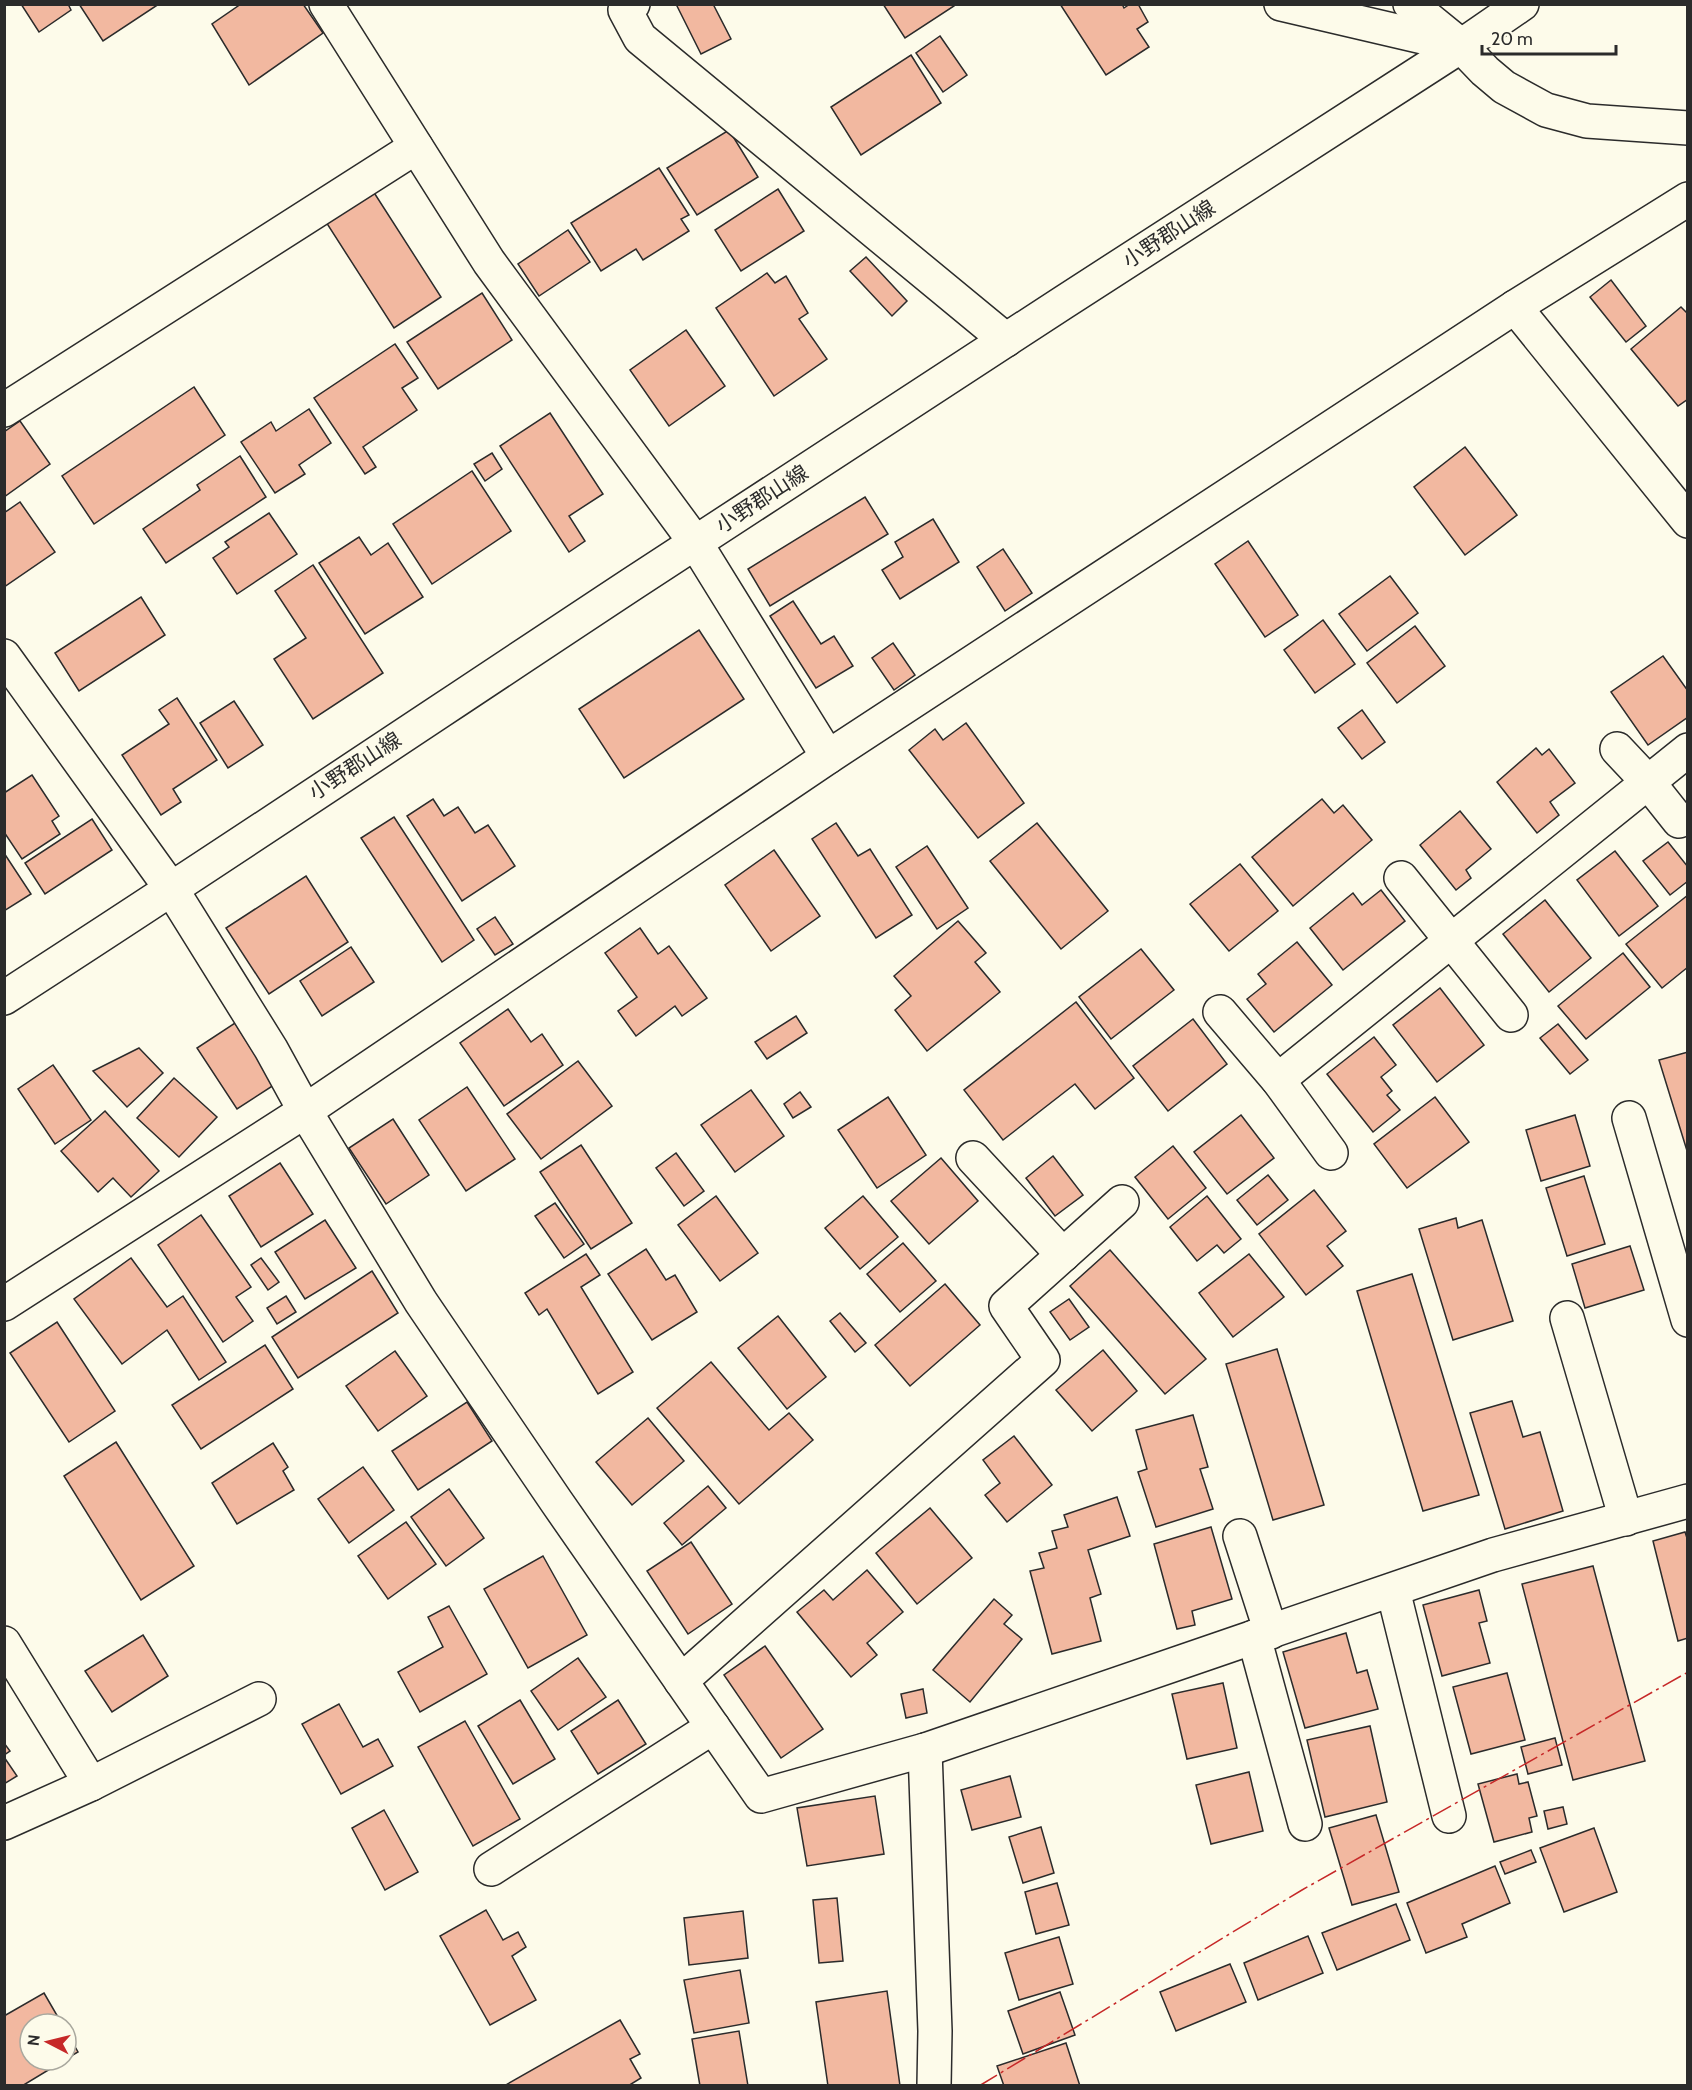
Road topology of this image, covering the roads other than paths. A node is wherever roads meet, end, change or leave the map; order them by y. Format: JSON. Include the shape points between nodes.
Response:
{"nodes":[{"id":1,"x":326,"y":4,"type":"edge"},
{"id":2,"x":633,"y":4,"type":"edge"},
{"id":3,"x":1281,"y":4,"type":"edge"},
{"id":4,"x":1410,"y":4,"type":"edge"},
{"id":5,"x":1514,"y":10,"type":"edge"},
{"id":6,"x":1461,"y":46,"type":"junction"},
{"id":7,"x":1688,"y":128,"type":"edge"},
{"id":8,"x":416,"y":147,"type":"junction"},
{"id":9,"x":1688,"y":199,"type":"edge"},
{"id":10,"x":1515,"y":307,"type":"junction"},
{"id":11,"x":1006,"y":340,"type":"junction"},
{"id":12,"x":4,"y":410,"type":"edge"},
{"id":13,"x":1688,"y":521,"type":"edge"},
{"id":14,"x":695,"y":542,"type":"junction"},
{"id":15,"x":4,"y":656,"type":"edge"},
{"id":16,"x":1617,"y":749,"type":"dead end"},
{"id":17,"x":1688,"y":750,"type":"edge"},
{"id":18,"x":828,"y":757,"type":"junction"},
{"id":19,"x":1648,"y":782,"type":"junction"},
{"id":20,"x":1679,"y":821,"type":"dead end"},
{"id":21,"x":1401,"y":878,"type":"dead end"},
{"id":22,"x":172,"y":890,"type":"junction"},
{"id":23,"x":1450,"y":941,"type":"junction"},
{"id":24,"x":4,"y":998,"type":"edge"},
{"id":25,"x":1220,"y":1012,"type":"dead end"},
{"id":26,"x":1511,"y":1015,"type":"dead end"},
{"id":27,"x":1278,"y":1080,"type":"junction"},
{"id":28,"x":304,"y":1111,"type":"junction"},
{"id":29,"x":1629,"y":1118,"type":"dead end"},
{"id":30,"x":1331,"y":1153,"type":"dead end"},
{"id":31,"x":973,"y":1158,"type":"dead end"},
{"id":32,"x":1122,"y":1202,"type":"dead end"},
{"id":33,"x":1063,"y":1255,"type":"junction"},
{"id":34,"x":4,"y":1304,"type":"edge"},
{"id":35,"x":1567,"y":1318,"type":"dead end"},
{"id":36,"x":1688,"y":1320,"type":"edge"},
{"id":37,"x":1688,"y":1501,"type":"edge"},
{"id":38,"x":1626,"y":1519,"type":"junction"},
{"id":39,"x":1240,"y":1536,"type":"dead end"},
{"id":40,"x":1393,"y":1590,"type":"junction"},
{"id":41,"x":1262,"y":1635,"type":"junction"},
{"id":42,"x":4,"y":1643,"type":"edge"},
{"id":43,"x":681,"y":1681,"type":"junction"},
{"id":44,"x":259,"y":1699,"type":"dead end"},
{"id":45,"x":714,"y":1727,"type":"junction"},
{"id":46,"x":925,"y":1750,"type":"junction"},
{"id":47,"x":91,"y":1784,"type":"junction"},
{"id":48,"x":1449,"y":1816,"type":"dead end"},
{"id":49,"x":4,"y":1823,"type":"edge"},
{"id":50,"x":1305,"y":1824,"type":"dead end"},
{"id":51,"x":491,"y":1869,"type":"dead end"},
{"id":52,"x":934,"y":2085,"type":"edge"}],
"edges":[{"from":1,"to":8,"type":"street"},
{"from":2,"to":11,"type":"street","via":[[625,10],[640,38]]},
{"from":3,"to":6,"type":"street"},
{"from":4,"to":6,"type":"street"},
{"from":5,"to":6,"type":"street","name":"小野郡山線"},
{"from":6,"to":7,"type":"street","via":[[1504,87],[1546,110],[1587,121]]},
{"from":6,"to":11,"type":"street","name":"小野郡山線"},
{"from":8,"to":12,"type":"street"},
{"from":8,"to":14,"type":"street","via":[[489,262]]},
{"from":9,"to":10,"type":"street"},
{"from":10,"to":13,"type":"street"},
{"from":10,"to":18,"type":"street"},
{"from":11,"to":14,"type":"street","name":"小野郡山線"},
{"from":14,"to":18,"type":"street"},
{"from":14,"to":22,"type":"street","name":"小野郡山線"},
{"from":15,"to":22,"type":"street"},
{"from":16,"to":19,"type":"street"},
{"from":17,"to":19,"type":"street"},
{"from":18,"to":28,"type":"street"},
{"from":19,"to":20,"type":"street"},
{"from":19,"to":23,"type":"street"},
{"from":21,"to":23,"type":"street"},
{"from":22,"to":24,"type":"street","name":"小野郡山線"},
{"from":22,"to":28,"type":"street","via":[[271,1049]]},
{"from":23,"to":26,"type":"street"},
{"from":23,"to":27,"type":"street"},
{"from":25,"to":27,"type":"street"},
{"from":27,"to":30,"type":"street"},
{"from":28,"to":34,"type":"street"},
{"from":28,"to":43,"type":"street","via":[[421,1302]]},
{"from":29,"to":36,"type":"street"},
{"from":31,"to":33,"type":"street"},
{"from":32,"to":33,"type":"street"},
{"from":33,"to":43,"type":"street","via":[[1006,1306],[1043,1360]]},
{"from":35,"to":38,"type":"street"},
{"from":37,"to":38,"type":"street"},
{"from":38,"to":40,"type":"street","via":[[1493,1555]]},
{"from":39,"to":41,"type":"street"},
{"from":40,"to":41,"type":"street"},
{"from":40,"to":48,"type":"street"},
{"from":41,"to":46,"type":"street"},
{"from":41,"to":50,"type":"street"},
{"from":42,"to":47,"type":"street"},
{"from":43,"to":45,"type":"street"},
{"from":44,"to":47,"type":"street"},
{"from":45,"to":46,"type":"street","via":[[761,1796]]},
{"from":45,"to":51,"type":"street"},
{"from":46,"to":52,"type":"street"},
{"from":47,"to":49,"type":"street"}]}
